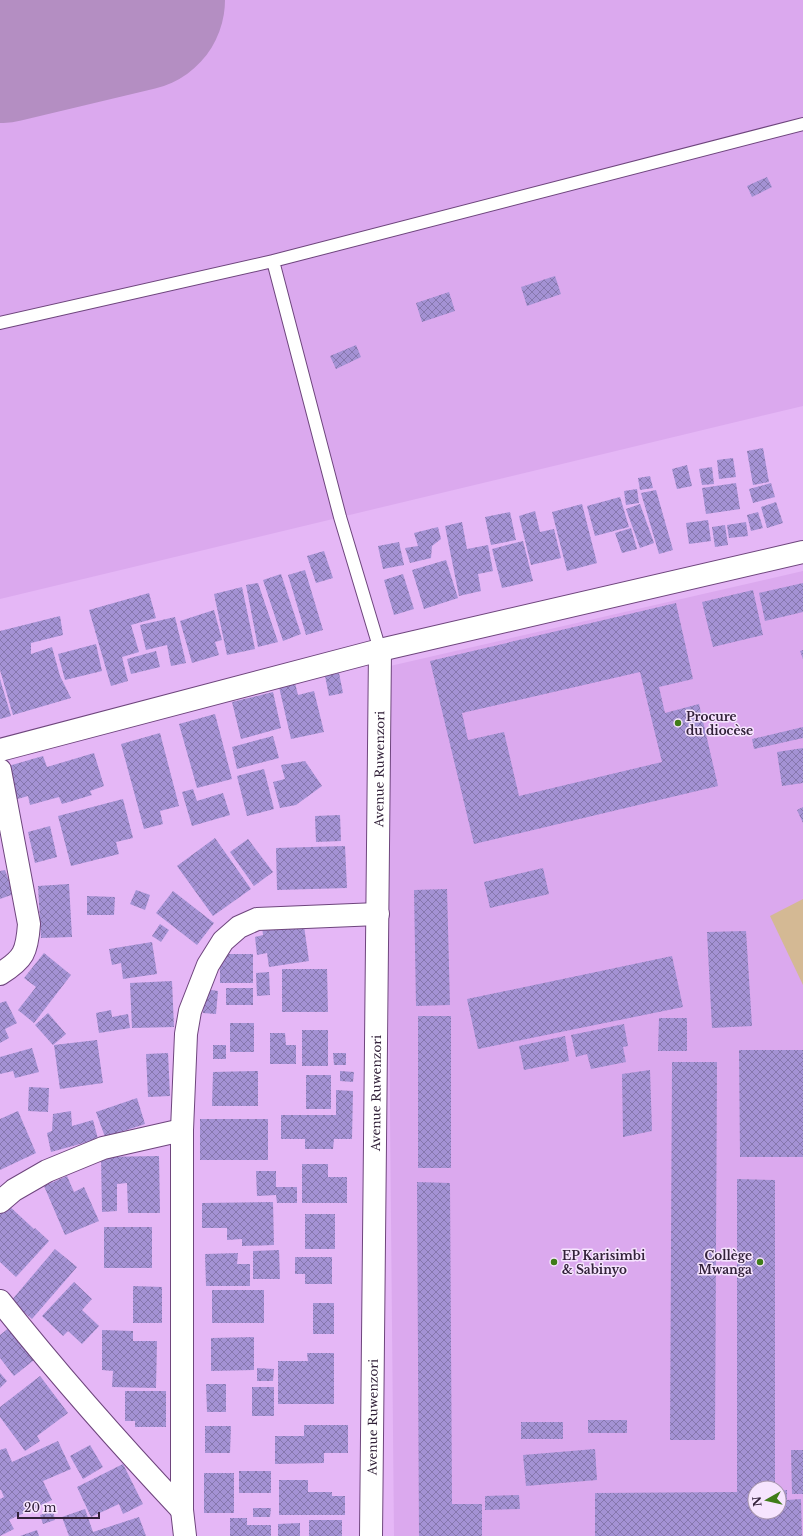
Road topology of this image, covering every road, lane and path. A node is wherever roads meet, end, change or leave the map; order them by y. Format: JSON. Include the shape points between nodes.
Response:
{"nodes":[{"id":1,"x":803,"y":124,"type":"edge"},
{"id":2,"x":273,"y":261,"type":"junction"},
{"id":3,"x":0,"y":323,"type":"edge"},
{"id":4,"x":803,"y":552,"type":"edge"},
{"id":5,"x":380,"y":650,"type":"junction"},
{"id":6,"x":0,"y":750,"type":"edge"},
{"id":7,"x":0,"y":770,"type":"edge"},
{"id":8,"x":3,"y":796,"type":"edge"},
{"id":9,"x":378,"y":914,"type":"junction"},
{"id":10,"x":0,"y":974,"type":"edge"},
{"id":11,"x":182,"y":1130,"type":"junction"},
{"id":12,"x":0,"y":1202,"type":"edge"},
{"id":13,"x":0,"y":1301,"type":"edge"},
{"id":14,"x":182,"y":1510,"type":"junction"},
{"id":15,"x":185,"y":1536,"type":"edge"},
{"id":16,"x":372,"y":1536,"type":"edge"}],
"edges":[{"from":1,"to":2,"type":"lane"},
{"from":2,"to":3,"type":"lane"},
{"from":2,"to":5,"type":"lane","via":[[340,517]]},
{"from":4,"to":5,"type":"street"},
{"from":5,"to":6,"type":"street"},
{"from":5,"to":9,"type":"street","name":"Avenue Ruwenzori"},
{"from":7,"to":8,"type":"street"},
{"from":8,"to":10,"type":"street","via":[[29,924],[27,946],[18,961]]},
{"from":9,"to":11,"type":"street","via":[[257,919],[239,927],[223,941],[208,965],[190,1011],[186,1034]]},
{"from":9,"to":16,"type":"street","name":"Avenue Ruwenzori"},
{"from":11,"to":12,"type":"street","via":[[103,1148],[47,1171],[14,1190]]},
{"from":11,"to":14,"type":"street"},
{"from":13,"to":14,"type":"street","via":[[120,1444]]},
{"from":14,"to":15,"type":"street"}]}
